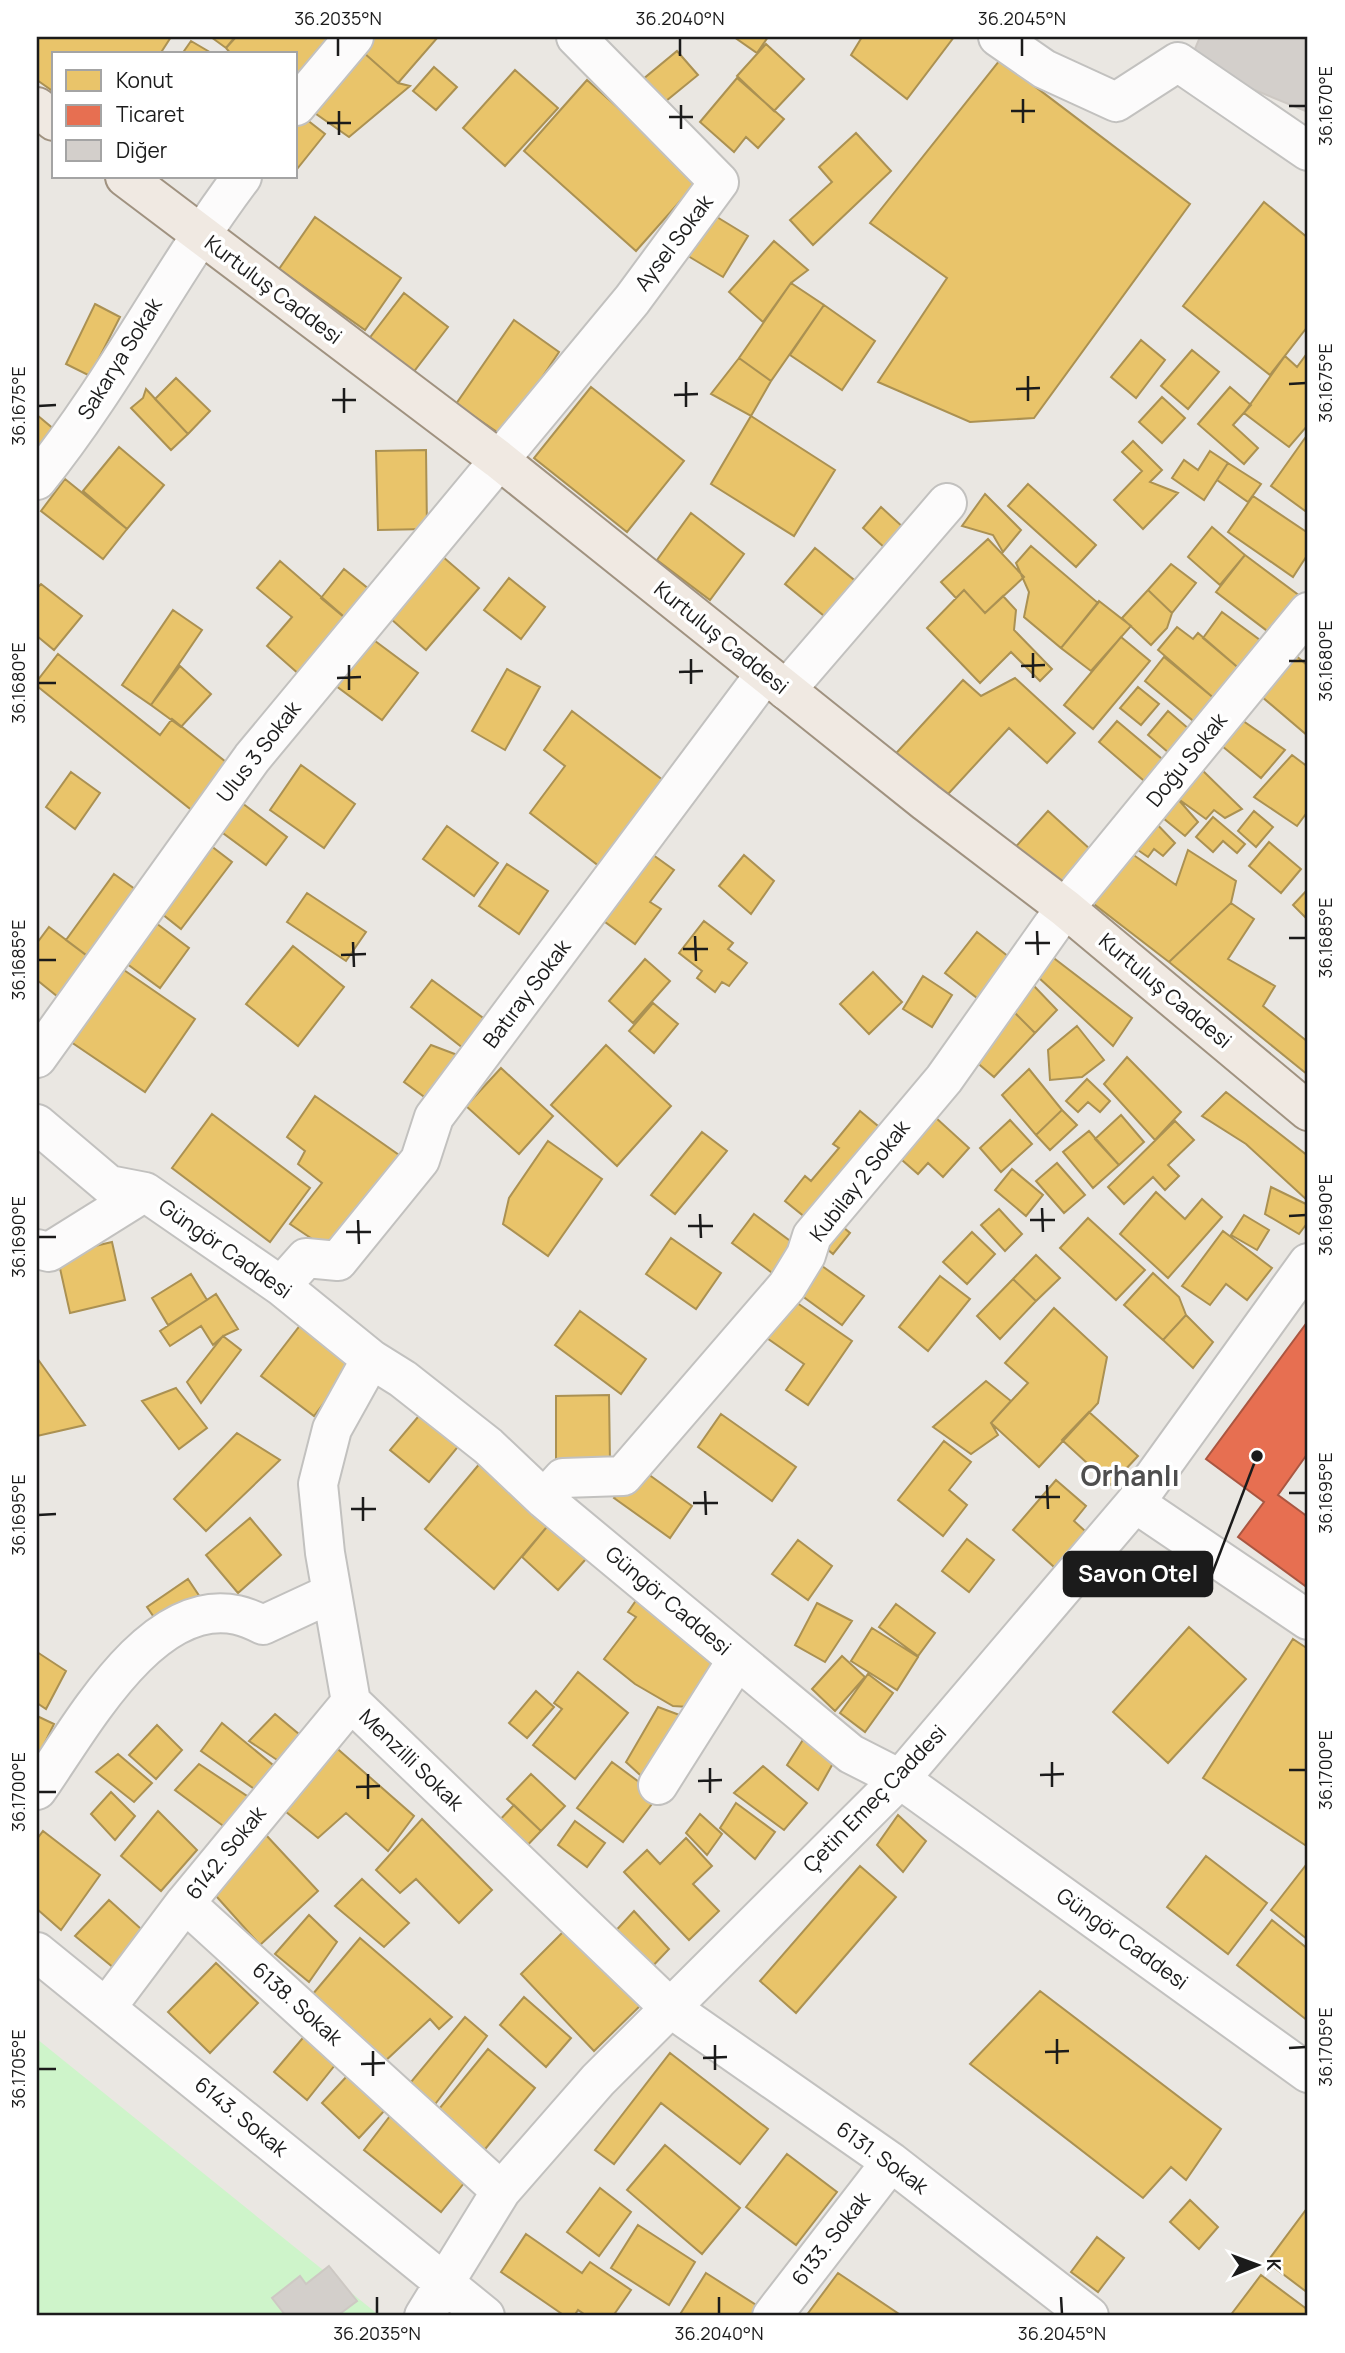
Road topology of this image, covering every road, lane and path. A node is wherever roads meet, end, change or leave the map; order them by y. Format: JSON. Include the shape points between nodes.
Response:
{"nodes":[{"id":1,"x":354,"y":37,"type":"edge"},
{"id":2,"x":576,"y":37,"type":"edge"},
{"id":3,"x":998,"y":37,"type":"edge"},
{"id":4,"x":1182,"y":49,"type":"edge"},
{"id":5,"x":298,"y":104,"type":"edge"},
{"id":6,"x":37,"y":107,"type":"edge"},
{"id":7,"x":52,"y":119,"type":"edge"},
{"id":8,"x":1308,"y":151,"type":"edge"},
{"id":9,"x":126,"y":178,"type":"edge"},
{"id":10,"x":242,"y":178,"type":"edge"},
{"id":11,"x":199,"y":234,"type":"junction"},
{"id":12,"x":498,"y":459,"type":"junction"},
{"id":13,"x":37,"y":480,"type":"edge"},
{"id":14,"x":947,"y":503,"type":"dead end"},
{"id":15,"x":1308,"y":612,"type":"edge"},
{"id":16,"x":776,"y":682,"type":"junction"},
{"id":17,"x":1065,"y":908,"type":"junction"},
{"id":18,"x":37,"y":1058,"type":"edge"},
{"id":19,"x":1308,"y":1111,"type":"edge"},
{"id":20,"x":37,"y":1124,"type":"edge"},
{"id":21,"x":145,"y":1192,"type":"junction"},
{"id":22,"x":37,"y":1249,"type":"edge"},
{"id":23,"x":1308,"y":1263,"type":"edge"},
{"id":24,"x":281,"y":1286,"type":"junction"},
{"id":25,"x":371,"y":1359,"type":"junction"},
{"id":26,"x":544,"y":1499,"type":"junction"},
{"id":27,"x":1135,"y":1503,"type":"junction"},
{"id":28,"x":332,"y":1593,"type":"junction"},
{"id":29,"x":1308,"y":1620,"type":"edge"},
{"id":30,"x":737,"y":1660,"type":"junction"},
{"id":31,"x":351,"y":1702,"type":"junction"},
{"id":32,"x":900,"y":1779,"type":"junction"},
{"id":33,"x":657,"y":1785,"type":"dead end"},
{"id":34,"x":37,"y":1790,"type":"edge"},
{"id":35,"x":185,"y":1903,"type":"junction"},
{"id":36,"x":37,"y":1952,"type":"edge"},
{"id":37,"x":669,"y":2007,"type":"junction"},
{"id":38,"x":106,"y":2008,"type":"junction"},
{"id":39,"x":1308,"y":2073,"type":"edge"},
{"id":40,"x":891,"y":2162,"type":"junction"},
{"id":41,"x":501,"y":2191,"type":"junction"},
{"id":42,"x":444,"y":2283,"type":"junction"},
{"id":43,"x":1075,"y":2312,"type":"edge"},
{"id":44,"x":424,"y":2316,"type":"edge"},
{"id":45,"x":485,"y":2316,"type":"edge"},
{"id":46,"x":772,"y":2316,"type":"edge"}],
"edges":[{"from":1,"to":5,"type":"street"},
{"from":2,"to":12,"type":"street","name":"Aysel Sokak","via":[[719,182],[632,300]]},
{"from":3,"to":4,"type":"street","via":[[1044,69],[1116,102]]},
{"from":4,"to":8,"type":"street"},
{"from":6,"to":7,"type":"main road"},
{"from":9,"to":11,"type":"main road","name":"Kurtuluş Caddesi"},
{"from":10,"to":11,"type":"street","name":"Sakarya Sokak"},
{"from":11,"to":12,"type":"main road","name":"Kurtuluş Caddesi"},
{"from":11,"to":13,"type":"street","name":"Sakarya Sokak","via":[[68,441]]},
{"from":12,"to":16,"type":"main road","name":"Kurtuluş Caddesi"},
{"from":12,"to":18,"type":"street","name":"Ulus 3 Sokak","via":[[252,758]]},
{"from":14,"to":16,"type":"street"},
{"from":15,"to":17,"type":"street","name":"Doğu Sokak"},
{"from":16,"to":17,"type":"main road","name":"Kurtuluş Caddesi"},
{"from":16,"to":24,"type":"street","name":"Batıray Sokak","via":[[435,1117],[420,1160],[338,1261],[306,1258]]},
{"from":17,"to":19,"type":"main road","name":"Kurtuluş Caddesi"},
{"from":17,"to":26,"type":"street","name":"Kubilay 2 Sokak","via":[[944,1079],[811,1236],[806,1255],[787,1286],[623,1476],[563,1478]]},
{"from":20,"to":21,"type":"street","name":"Güngör Caddesi","via":[[108,1185]]},
{"from":21,"to":22,"type":"street","via":[[49,1252]]},
{"from":21,"to":24,"type":"street","name":"Güngör Caddesi"},
{"from":23,"to":27,"type":"street","name":"Çetin Emeç Caddesi"},
{"from":24,"to":25,"type":"street","name":"Güngör Caddesi"},
{"from":25,"to":26,"type":"street","name":"Güngör Caddesi","via":[[488,1446]]},
{"from":25,"to":28,"type":"street","name":"Menzilli Sokak","via":[[332,1429],[318,1484]]},
{"from":26,"to":30,"type":"street","name":"Güngör Caddesi","via":[[726,1646]]},
{"from":27,"to":29,"type":"street"},
{"from":27,"to":32,"type":"street","name":"Çetin Emeç Caddesi"},
{"from":28,"to":31,"type":"street","name":"Menzilli Sokak"},
{"from":28,"to":34,"type":"street","via":[[263,1625],[236,1615],[204,1615],[162,1632],[117,1676]]},
{"from":30,"to":32,"type":"street","name":"Güngör Caddesi","via":[[851,1754]]},
{"from":30,"to":33,"type":"street"},
{"from":31,"to":35,"type":"street","name":"6142. Sokak"},
{"from":31,"to":37,"type":"street","name":"Menzilli Sokak"},
{"from":32,"to":37,"type":"street","name":"Çetin Emeç Caddesi"},
{"from":32,"to":39,"type":"street","name":"Güngör Caddesi"},
{"from":35,"to":38,"type":"street","name":"6142. Sokak"},
{"from":35,"to":41,"type":"street","name":"6138. Sokak"},
{"from":36,"to":38,"type":"street","name":"6143. Sokak"},
{"from":37,"to":40,"type":"street","name":"6131. Sokak"},
{"from":37,"to":41,"type":"street","name":"Çetin Emeç Caddesi"},
{"from":38,"to":42,"type":"street","name":"6143. Sokak"},
{"from":40,"to":43,"type":"street","name":"6131. Sokak"},
{"from":40,"to":46,"type":"street","name":"6133. Sokak"},
{"from":41,"to":42,"type":"street","name":"Çetin Emeç Caddesi"},
{"from":42,"to":44,"type":"street","name":"Çetin Emeç Caddesi"},
{"from":42,"to":45,"type":"street","name":"6143. Sokak"}]}
